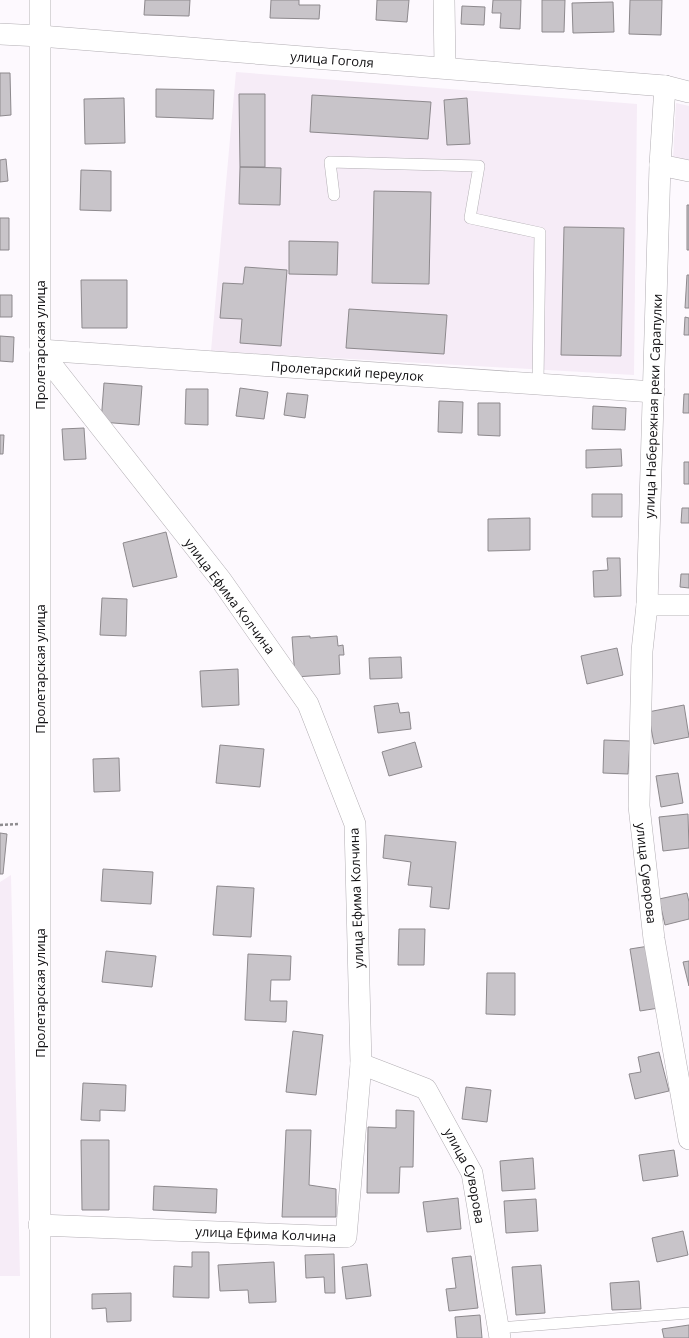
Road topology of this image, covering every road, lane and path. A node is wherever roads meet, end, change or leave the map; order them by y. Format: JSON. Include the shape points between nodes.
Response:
{"nodes":[{"id":1,"x":40,"y":0,"type":"edge"},
{"id":2,"x":444,"y":0,"type":"edge"},
{"id":3,"x":0,"y":34,"type":"edge"},
{"id":4,"x":40,"y":36,"type":"junction"},
{"id":5,"x":445,"y":67,"type":"junction"},
{"id":6,"x":665,"y":86,"type":"junction"},
{"id":7,"x":689,"y":92,"type":"edge"},
{"id":8,"x":660,"y":165,"type":"junction"},
{"id":9,"x":689,"y":170,"type":"edge"},
{"id":10,"x":334,"y":195,"type":"dead end"},
{"id":11,"x":40,"y":350,"type":"junction"},
{"id":12,"x":538,"y":384,"type":"junction"},
{"id":13,"x":654,"y":392,"type":"junction"},
{"id":14,"x":647,"y":605,"type":"junction"},
{"id":15,"x":689,"y":605,"type":"edge"},
{"id":16,"x":361,"y":1064,"type":"junction"},
{"id":17,"x":689,"y":1139,"type":"edge"},
{"id":18,"x":39,"y":1225,"type":"junction"},
{"id":19,"x":689,"y":1314,"type":"edge"},
{"id":20,"x":499,"y":1333,"type":"edge"},
{"id":21,"x":40,"y":1338,"type":"edge"}],
"edges":[{"from":1,"to":4,"type":"street","name":"Пролетарская улица"},
{"from":2,"to":5,"type":"street"},
{"from":3,"to":4,"type":"street","name":"улица Гоголя"},
{"from":4,"to":5,"type":"street","name":"улица Гоголя"},
{"from":4,"to":11,"type":"street","name":"Пролетарская улица"},
{"from":5,"to":6,"type":"street","name":"улица Гоголя"},
{"from":6,"to":7,"type":"street","name":"улица Гоголя"},
{"from":6,"to":8,"type":"street","name":"улица Набережная реки Сарапулки"},
{"from":8,"to":9,"type":"street"},
{"from":8,"to":13,"type":"street","name":"улица Набережная реки Сарапулки"},
{"from":10,"to":12,"type":"lane","via":[[330,162],[479,166],[470,218],[540,233]]},
{"from":11,"to":12,"type":"street","name":"Пролетарский переулок"},
{"from":11,"to":16,"type":"street","name":"улица Ефима Колчина","via":[[221,580],[308,704],[355,824]]},
{"from":11,"to":18,"type":"street","name":"Пролетарская улица"},
{"from":12,"to":13,"type":"street","name":"Пролетарский переулок"},
{"from":13,"to":14,"type":"street","name":"улица Набережная реки Сарапулки"},
{"from":14,"to":15,"type":"street"},
{"from":14,"to":17,"type":"street","name":"улица Суворова","via":[[642,651],[638,806],[654,939]]},
{"from":16,"to":18,"type":"street","name":"улица Ефима Колчина","via":[[346,1237]]},
{"from":16,"to":20,"type":"street","name":"улица Суворова","via":[[426,1089],[472,1173]]},
{"from":18,"to":21,"type":"street","name":"Пролетарская улица"},
{"from":19,"to":20,"type":"lane"}]}
